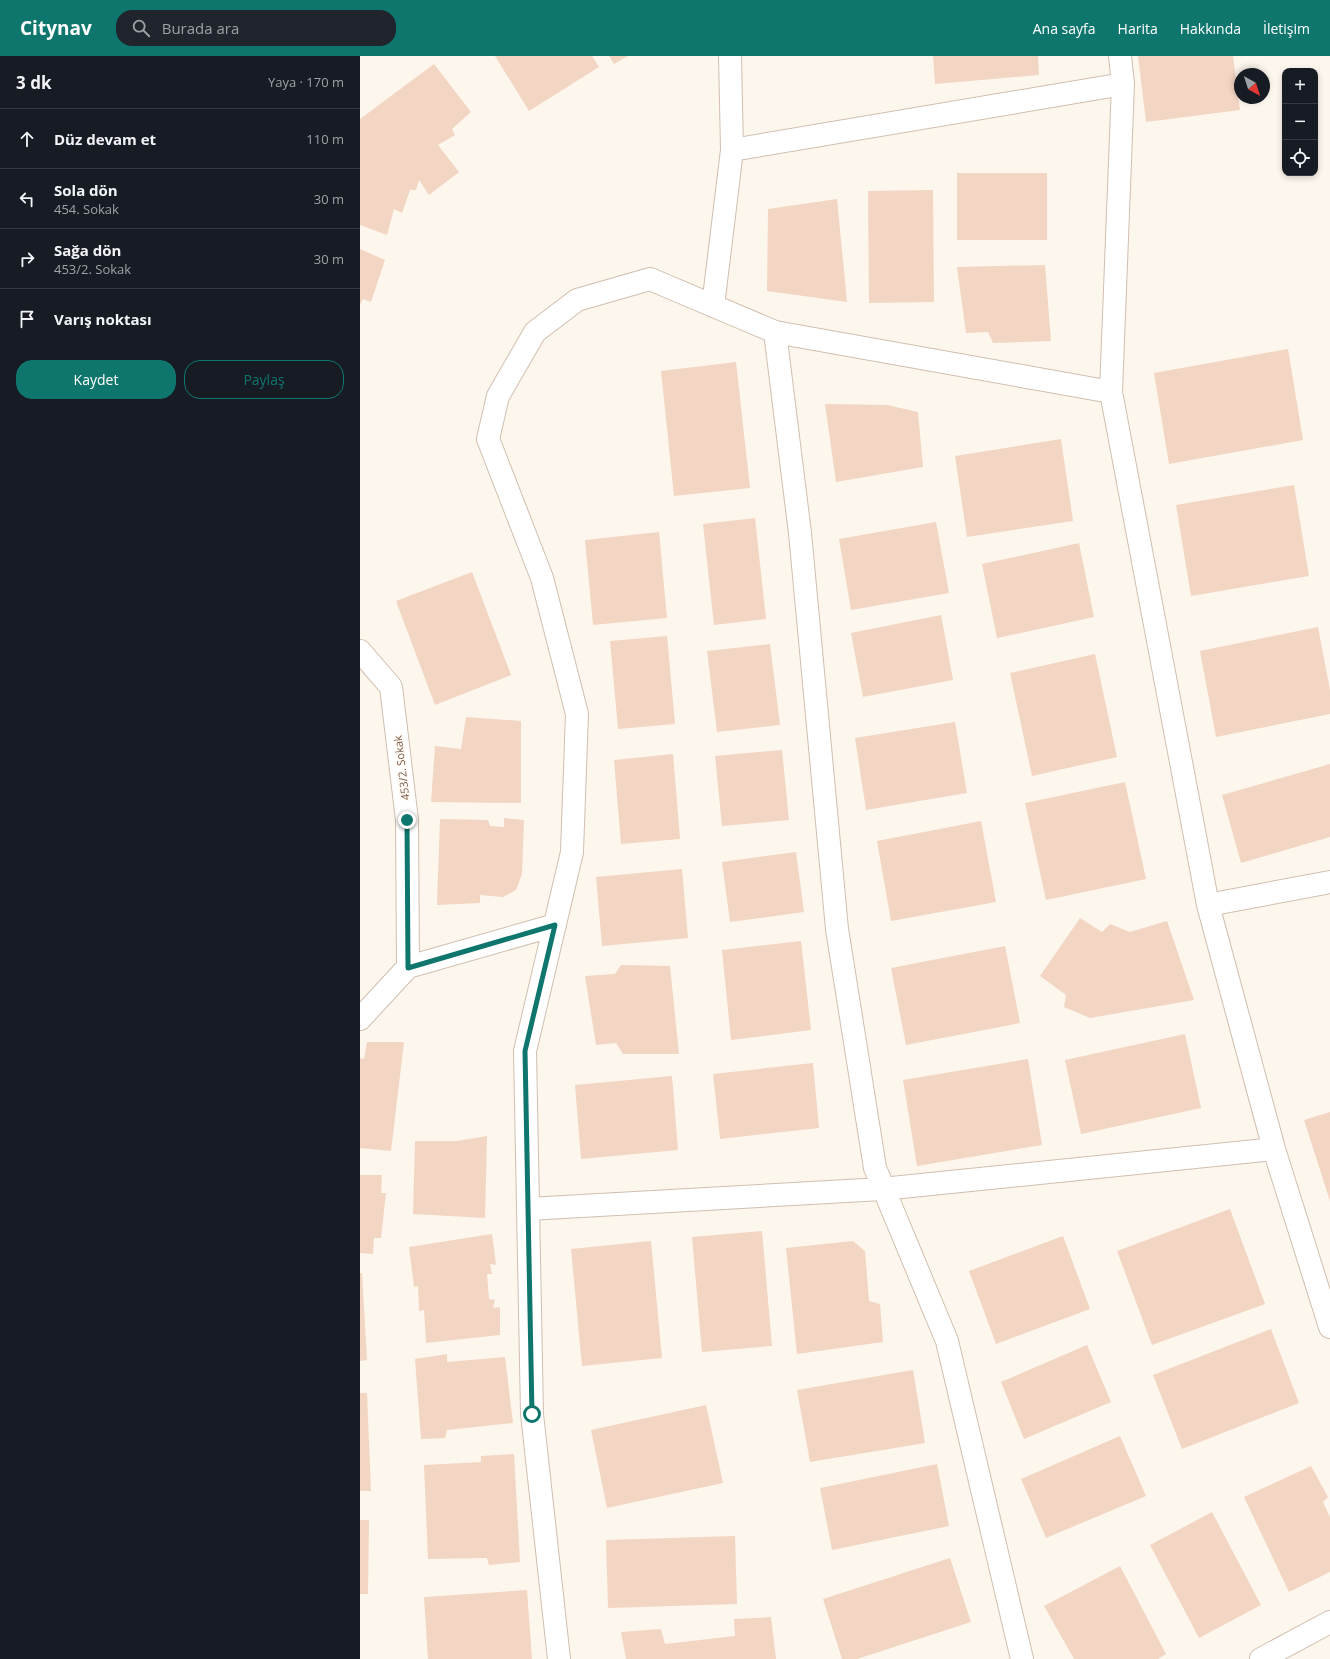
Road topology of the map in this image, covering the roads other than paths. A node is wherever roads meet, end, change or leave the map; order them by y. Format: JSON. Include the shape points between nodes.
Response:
{"nodes":[{"id":1,"x":730,"y":56,"type":"edge"},
{"id":2,"x":1120,"y":56,"type":"edge"},
{"id":3,"x":1122,"y":84,"type":"junction"},
{"id":4,"x":732,"y":150,"type":"junction"},
{"id":5,"x":713,"y":306,"type":"junction"},
{"id":6,"x":775,"y":332,"type":"junction"},
{"id":7,"x":1111,"y":392,"type":"junction"},
{"id":8,"x":360,"y":651,"type":"edge"},
{"id":9,"x":1330,"y":882,"type":"edge"},
{"id":10,"x":1208,"y":905,"type":"junction"},
{"id":11,"x":555,"y":925,"type":"junction"},
{"id":12,"x":408,"y":968,"type":"junction"},
{"id":13,"x":360,"y":1019,"type":"edge"},
{"id":14,"x":1274,"y":1150,"type":"junction"},
{"id":15,"x":882,"y":1189,"type":"junction"},
{"id":16,"x":528,"y":1209,"type":"junction"},
{"id":17,"x":1330,"y":1327,"type":"edge"},
{"id":18,"x":1330,"y":1622,"type":"edge"},
{"id":19,"x":559,"y":1659,"type":"edge"},
{"id":20,"x":1022,"y":1659,"type":"edge"},
{"id":21,"x":1261,"y":1659,"type":"edge"}],
"edges":[{"from":1,"to":4,"type":"street"},
{"from":2,"to":3,"type":"street"},
{"from":3,"to":4,"type":"street"},
{"from":3,"to":7,"type":"street"},
{"from":4,"to":5,"type":"street"},
{"from":5,"to":6,"type":"street"},
{"from":5,"to":11,"type":"street","via":[[650,279],[577,300],[535,332],[498,396],[488,439],[542,578],[577,714],[572,852]]},
{"from":6,"to":7,"type":"street"},
{"from":6,"to":15,"type":"street","via":[[800,533],[837,929],[875,1168]]},
{"from":7,"to":10,"type":"street"},
{"from":8,"to":12,"type":"street","name":"453/2. Sokak","via":[[391,687],[407,820]]},
{"from":9,"to":10,"type":"street"},
{"from":10,"to":14,"type":"street"},
{"from":11,"to":12,"type":"street"},
{"from":11,"to":16,"type":"street","via":[[525,1051]]},
{"from":12,"to":13,"type":"street"},
{"from":14,"to":15,"type":"street"},
{"from":14,"to":17,"type":"street"},
{"from":15,"to":16,"type":"street"},
{"from":15,"to":20,"type":"street","via":[[947,1341]]},
{"from":16,"to":19,"type":"street","via":[[532,1414]]},
{"from":18,"to":21,"type":"street"}]}
